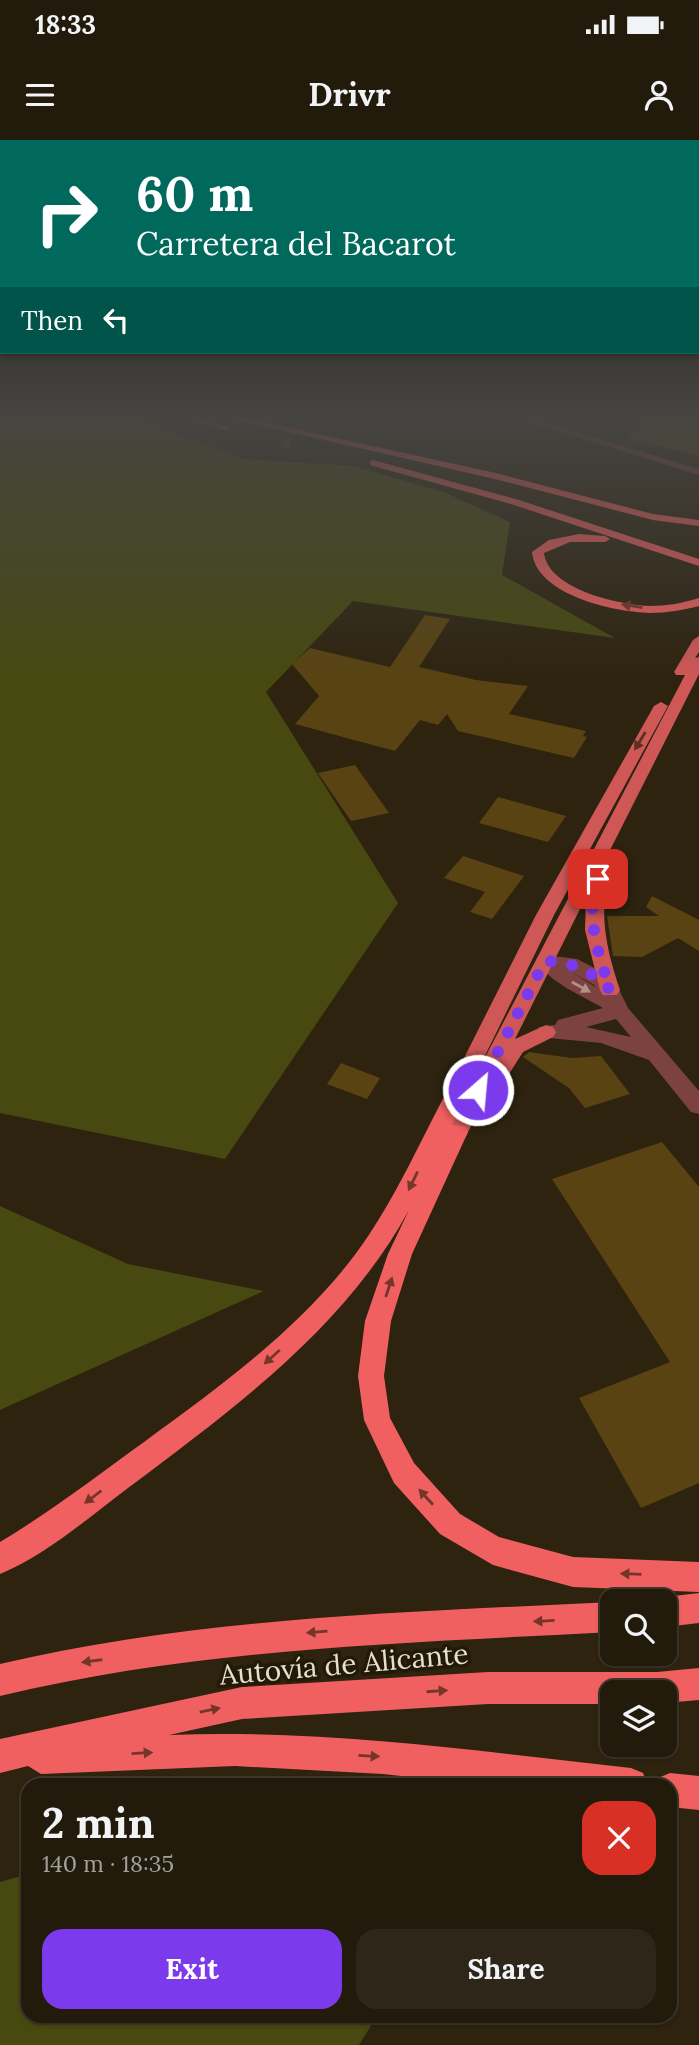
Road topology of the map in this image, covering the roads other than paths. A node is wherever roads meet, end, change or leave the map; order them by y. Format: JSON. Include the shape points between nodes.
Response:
{"nodes":[{"id":1,"x":515,"y":503,"type":"edge"},
{"id":2,"x":536,"y":503,"type":"edge"},
{"id":3,"x":599,"y":503,"type":"edge"},
{"id":4,"x":699,"y":523,"type":"edge"},
{"id":5,"x":698,"y":563,"type":"edge"},
{"id":6,"x":699,"y":602,"type":"edge"},
{"id":7,"x":699,"y":640,"type":"edge"},
{"id":8,"x":699,"y":661,"type":"edge"},
{"id":9,"x":624,"y":771,"type":"junction"},
{"id":10,"x":619,"y":817,"type":"junction"},
{"id":11,"x":545,"y":961,"type":"junction"},
{"id":12,"x":610,"y":990,"type":"junction"},
{"id":13,"x":620,"y":1011,"type":"junction"},
{"id":14,"x":547,"y":1032,"type":"junction"},
{"id":15,"x":658,"y":1057,"type":"junction"},
{"id":16,"x":469,"y":1067,"type":"junction"},
{"id":17,"x":699,"y":1106,"type":"edge"},
{"id":18,"x":457,"y":1132,"type":"junction"},
{"id":19,"x":0,"y":1559,"type":"edge"},
{"id":20,"x":699,"y":1577,"type":"edge"},
{"id":21,"x":699,"y":1608,"type":"edge"},
{"id":22,"x":677,"y":1611,"type":"edge"},
{"id":23,"x":600,"y":1618,"type":"edge"},
{"id":24,"x":0,"y":1680,"type":"edge"},
{"id":25,"x":699,"y":1684,"type":"edge"},
{"id":26,"x":0,"y":1757,"type":"edge"},
{"id":27,"x":569,"y":1778,"type":"edge"},
{"id":28,"x":677,"y":1791,"type":"edge"},
{"id":29,"x":699,"y":1793,"type":"edge"}],
"edges":[{"from":1,"to":5,"type":"highway"},
{"from":2,"to":5,"type":"highway"},
{"from":3,"to":4,"type":"highway"},
{"from":6,"to":5,"type":"highway","one_way":true,"via":[[666,609],[607,602],[551,579],[537,560],[538,552],[554,542],[596,538]]},
{"from":7,"to":9,"type":"main road","one_way":true},
{"from":8,"to":10,"type":"main road"},
{"from":9,"to":11,"type":"main road","via":[[616,804],[540,948]]},
{"from":9,"to":16,"type":"main road","via":[[524,954]]},
{"from":10,"to":11,"type":"main road"},
{"from":10,"to":12,"type":"main road","via":[[595,888],[592,914]]},
{"from":11,"to":12,"type":"street","via":[[580,967]]},
{"from":11,"to":13,"type":"street","one_way":true},
{"from":11,"to":16,"type":"main road","via":[[531,966]]},
{"from":11,"to":18,"type":"main road"},
{"from":12,"to":13,"type":"street"},
{"from":13,"to":14,"type":"street"},
{"from":13,"to":15,"type":"street"},
{"from":14,"to":15,"type":"street","via":[[614,1037]]},
{"from":14,"to":18,"type":"main road","via":[[516,1047],[481,1112]]},
{"from":15,"to":17,"type":"street"},
{"from":16,"to":19,"type":"highway","one_way":true,"via":[[393,1218],[345,1286],[221,1402],[50,1529]]},
{"from":20,"to":18,"type":"highway","one_way":true,"via":[[573,1572],[493,1550],[450,1524],[404,1473],[377,1420],[371,1376],[378,1321],[400,1254]]},
{"from":21,"to":22,"type":"highway"},
{"from":23,"to":24,"type":"highway","name":"Autovía de Alicante","one_way":true,"via":[[314,1632],[63,1665]]},
{"from":26,"to":25,"type":"highway","name":"Autovía de Alicante","one_way":true,"via":[[242,1703],[488,1688]]},
{"from":26,"to":27,"type":"highway","one_way":true,"via":[[235,1749],[383,1757]]},
{"from":28,"to":29,"type":"highway"}]}
